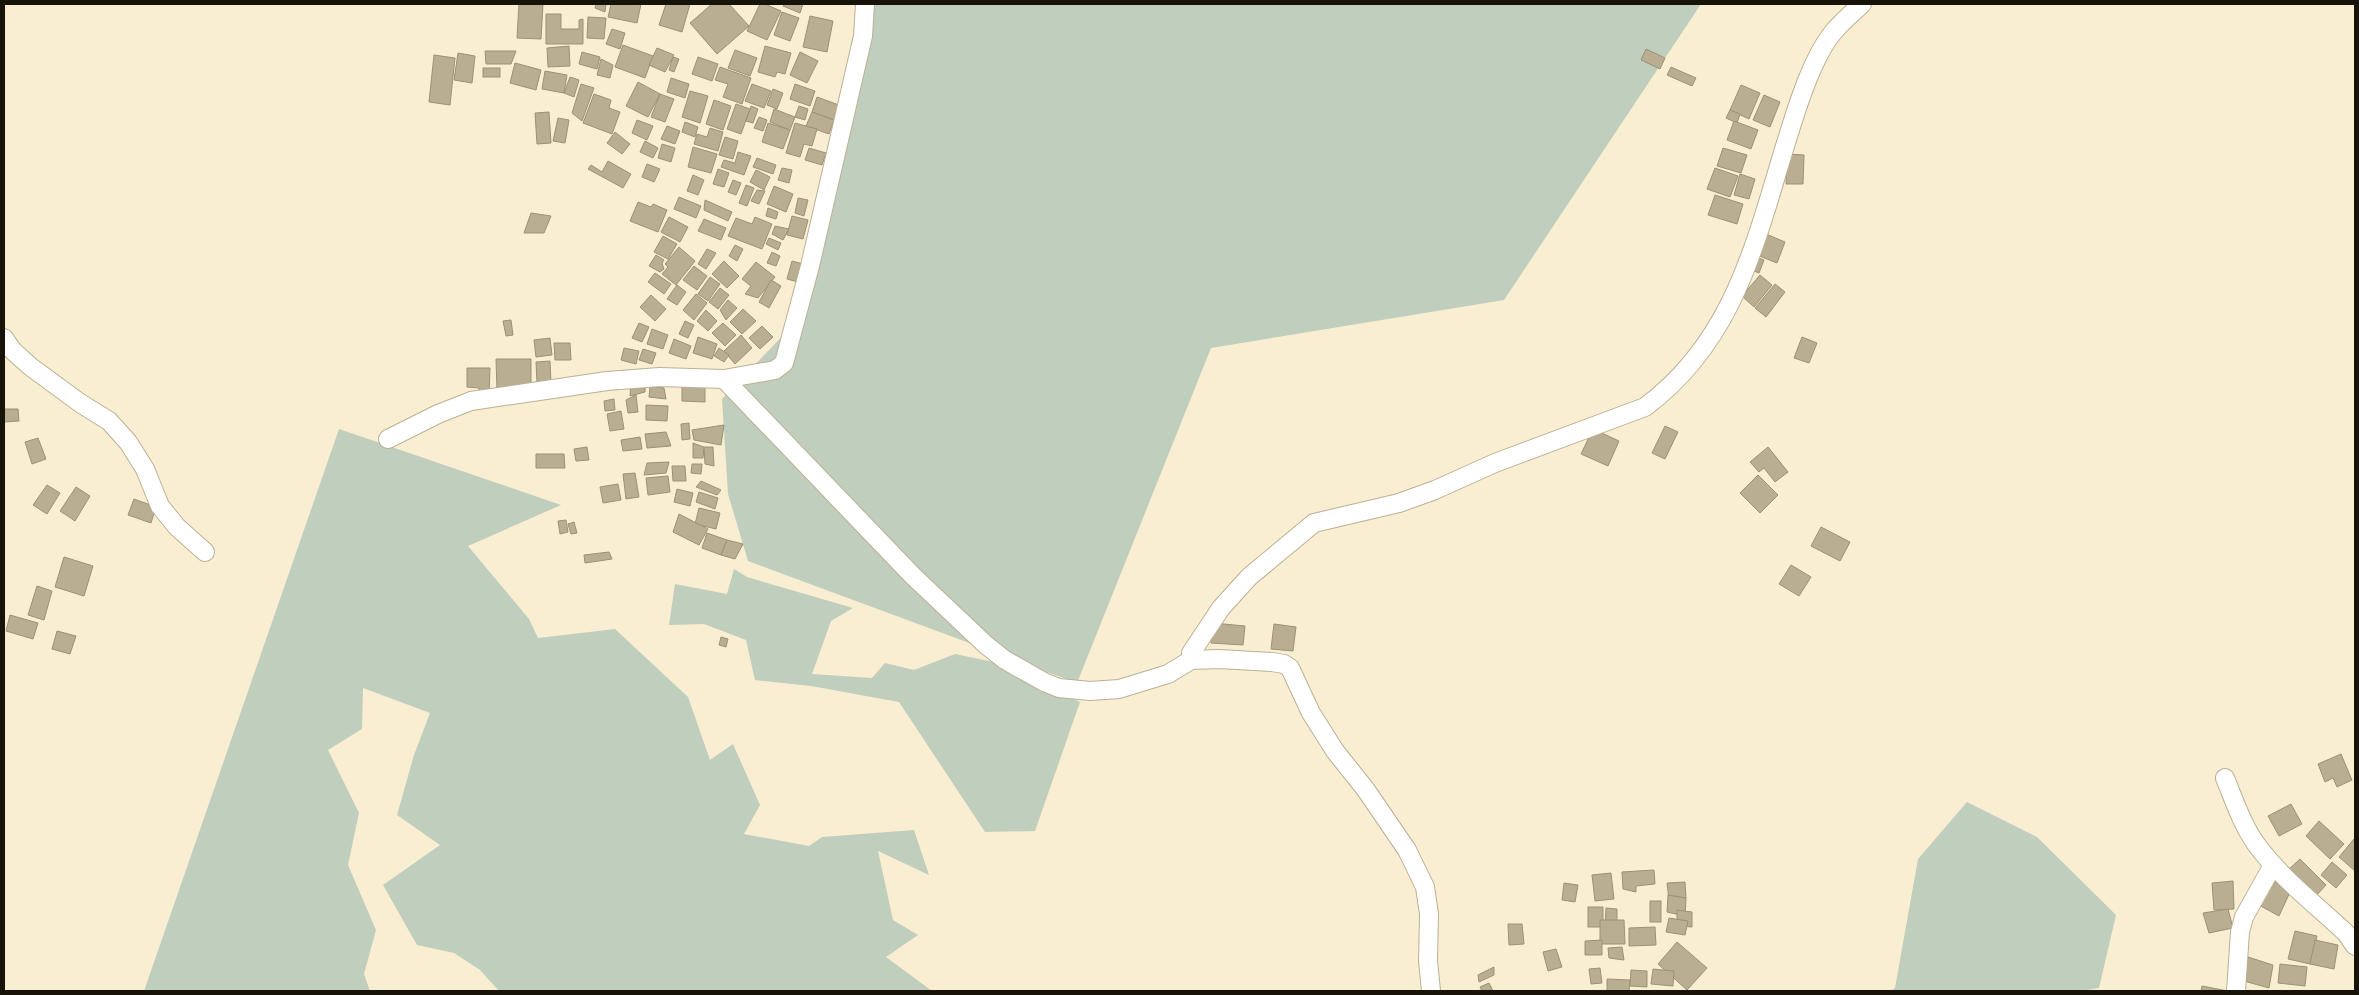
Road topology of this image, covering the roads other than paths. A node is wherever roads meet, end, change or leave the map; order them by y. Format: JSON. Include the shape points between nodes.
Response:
{"nodes":[{"id":1,"x":865,"y":4,"type":"edge"},
{"id":2,"x":1862,"y":4,"type":"edge"},
{"id":3,"x":4,"y":338,"type":"edge"},
{"id":4,"x":724,"y":379,"type":"junction"},
{"id":5,"x":388,"y":439,"type":"dead end"},
{"id":6,"x":205,"y":552,"type":"dead end"},
{"id":7,"x":1191,"y":660,"type":"junction"},
{"id":8,"x":2225,"y":778,"type":"dead end"},
{"id":9,"x":2273,"y":865,"type":"junction"},
{"id":10,"x":2355,"y":946,"type":"edge"},
{"id":11,"x":1431,"y":991,"type":"edge"},
{"id":12,"x":2236,"y":991,"type":"edge"}],
"edges":[{"from":1,"to":4,"type":"street","via":[[862,36],[810,266],[784,363],[776,370]]},
{"from":2,"to":7,"type":"street","via":[[1829,38],[1801,96],[1754,248],[1733,298],[1698,358],[1665,392],[1645,407],[1495,463],[1435,490],[1375,510],[1314,524],[1250,577],[1227,602],[1197,642]]},
{"from":3,"to":6,"type":"street","via":[[31,367],[109,421],[128,442],[145,469],[160,506],[177,527]]},
{"from":4,"to":5,"type":"street","via":[[660,377],[607,381],[471,402]]},
{"from":4,"to":7,"type":"street","via":[[913,576],[1005,660],[1059,688],[1090,691],[1119,689],[1147,682]]},
{"from":7,"to":11,"type":"street","via":[[1219,658],[1272,662],[1290,668],[1311,713],[1407,850],[1425,887]]},
{"from":8,"to":9,"type":"street","via":[[2242,820]]},
{"from":9,"to":10,"type":"street","via":[[2346,933]]},
{"from":9,"to":12,"type":"street","via":[[2244,917]]}]}
